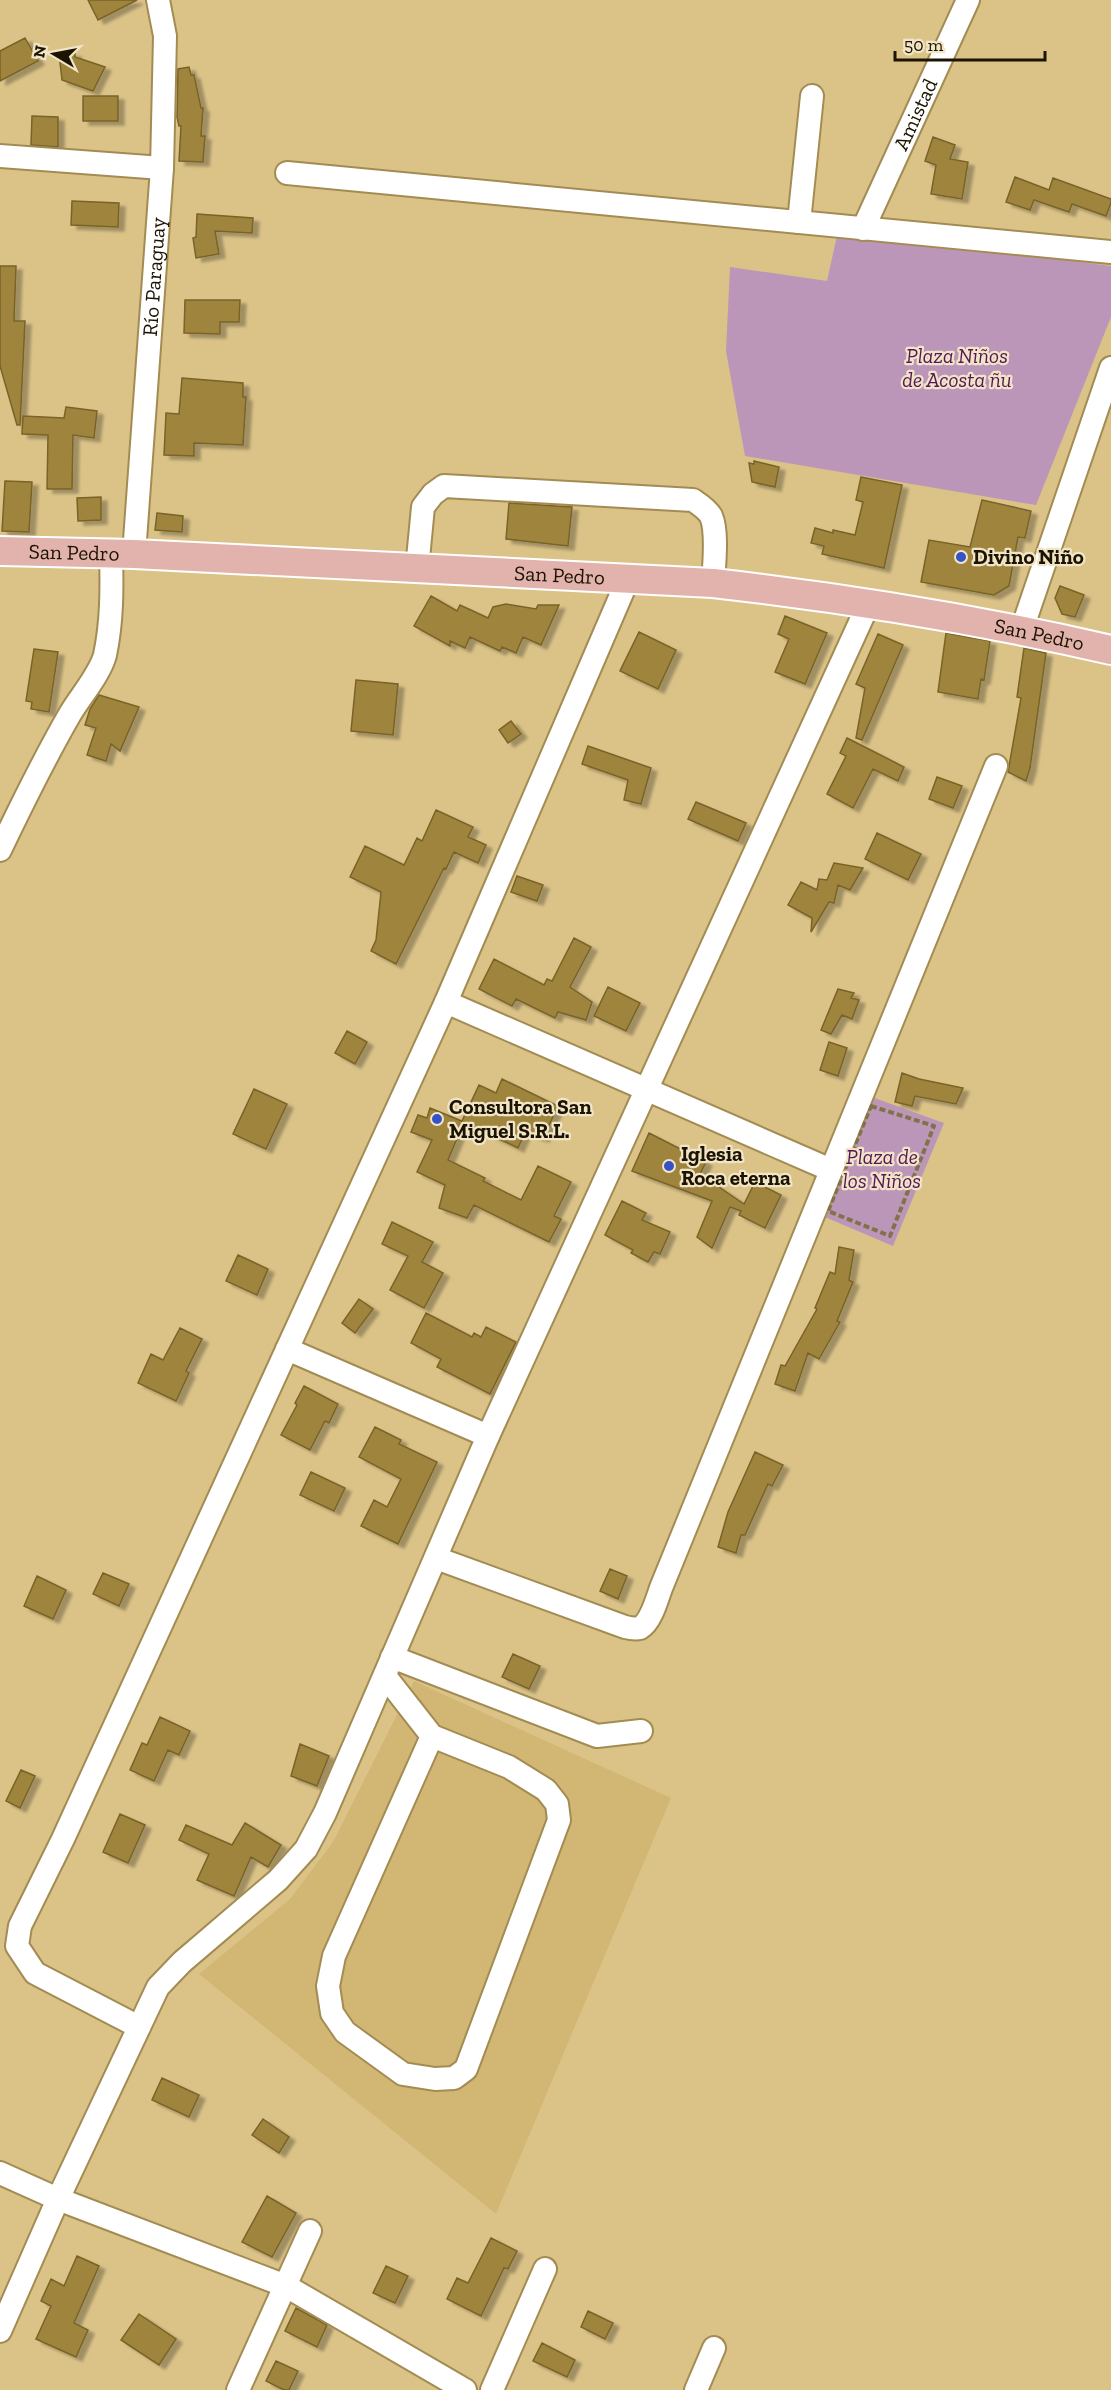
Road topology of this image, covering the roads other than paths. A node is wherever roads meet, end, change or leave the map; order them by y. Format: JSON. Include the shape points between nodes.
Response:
{"nodes":[{"id":1,"x":158,"y":0,"type":"edge"},
{"id":2,"x":968,"y":0,"type":"edge"},
{"id":3,"x":812,"y":96,"type":"dead end"},
{"id":4,"x":0,"y":156,"type":"edge"},
{"id":5,"x":162,"y":168,"type":"junction"},
{"id":6,"x":286,"y":173,"type":"dead end"},
{"id":7,"x":799,"y":222,"type":"junction"},
{"id":8,"x":863,"y":229,"type":"junction"},
{"id":9,"x":1111,"y":252,"type":"edge"},
{"id":10,"x":1111,"y":369,"type":"edge"},
{"id":11,"x":0,"y":551,"type":"edge"},
{"id":12,"x":123,"y":554,"type":"junction"},
{"id":13,"x":417,"y":569,"type":"junction"},
{"id":14,"x":628,"y":579,"type":"junction"},
{"id":15,"x":713,"y":583,"type":"junction"},
{"id":16,"x":868,"y":605,"type":"junction"},
{"id":17,"x":1022,"y":629,"type":"junction"},
{"id":18,"x":1111,"y":650,"type":"edge"},
{"id":19,"x":996,"y":766,"type":"dead end"},
{"id":20,"x":0,"y":850,"type":"edge"},
{"id":21,"x":446,"y":1002,"type":"junction"},
{"id":22,"x":646,"y":1089,"type":"junction"},
{"id":23,"x":831,"y":1170,"type":"junction"},
{"id":24,"x":287,"y":1349,"type":"junction"},
{"id":25,"x":488,"y":1436,"type":"junction"},
{"id":26,"x":436,"y":1558,"type":"junction"},
{"id":27,"x":389,"y":1667,"type":"junction"},
{"id":28,"x":641,"y":1731,"type":"dead end"},
{"id":29,"x":432,"y":1736,"type":"junction"},
{"id":30,"x":139,"y":2026,"type":"junction"},
{"id":31,"x":0,"y":2173,"type":"edge"},
{"id":32,"x":58,"y":2199,"type":"junction"},
{"id":33,"x":310,"y":2231,"type":"dead end"},
{"id":34,"x":545,"y":2269,"type":"dead end"},
{"id":35,"x":286,"y":2286,"type":"junction"},
{"id":36,"x":0,"y":2331,"type":"edge"},
{"id":37,"x":714,"y":2348,"type":"dead end"},
{"id":38,"x":238,"y":2390,"type":"edge"},
{"id":39,"x":465,"y":2390,"type":"edge"},
{"id":40,"x":492,"y":2390,"type":"edge"},
{"id":41,"x":696,"y":2390,"type":"edge"}],
"edges":[{"from":1,"to":5,"type":"street","name":"Río Paraguay","via":[[165,36]]},
{"from":2,"to":8,"type":"street","name":"Amistad"},
{"from":3,"to":7,"type":"street"},
{"from":4,"to":5,"type":"street"},
{"from":5,"to":12,"type":"street","name":"Río Paraguay"},
{"from":6,"to":7,"type":"street"},
{"from":7,"to":8,"type":"street"},
{"from":8,"to":9,"type":"street"},
{"from":10,"to":17,"type":"street"},
{"from":11,"to":12,"type":"main road","name":"San Pedro"},
{"from":12,"to":13,"type":"main road","name":"San Pedro"},
{"from":12,"to":20,"type":"street","name":"Río Paraguay","via":[[112,596],[105,657],[46,757]]},
{"from":13,"to":14,"type":"main road","name":"San Pedro"},
{"from":13,"to":15,"type":"street","via":[[423,507],[444,486],[693,500],[711,516]]},
{"from":14,"to":15,"type":"main road","name":"San Pedro"},
{"from":14,"to":21,"type":"street"},
{"from":15,"to":16,"type":"main road","name":"San Pedro"},
{"from":16,"to":17,"type":"main road","name":"San Pedro"},
{"from":16,"to":22,"type":"street"},
{"from":17,"to":18,"type":"main road","name":"San Pedro"},
{"from":19,"to":23,"type":"street"},
{"from":21,"to":22,"type":"street"},
{"from":21,"to":24,"type":"street"},
{"from":22,"to":23,"type":"street"},
{"from":22,"to":25,"type":"street"},
{"from":23,"to":26,"type":"street","via":[[650,1616],[642,1626],[625,1627]]},
{"from":24,"to":25,"type":"street"},
{"from":24,"to":30,"type":"street","via":[[20,1926],[17,1946],[35,1973]]},
{"from":25,"to":26,"type":"street"},
{"from":26,"to":27,"type":"street"},
{"from":27,"to":28,"type":"street","via":[[597,1736]]},
{"from":27,"to":29,"type":"street"},
{"from":27,"to":30,"type":"street","via":[[326,1813],[306,1849],[278,1880],[158,1987]]},
{"from":29,"to":29,"type":"street","via":[[509,1767],[546,1790],[557,1804],[560,1820],[466,2069],[454,2078],[435,2079],[404,2074],[345,2032],[332,2013],[328,1986],[334,1956]]},
{"from":30,"to":32,"type":"street"},
{"from":31,"to":32,"type":"street"},
{"from":32,"to":35,"type":"street"},
{"from":32,"to":36,"type":"street"},
{"from":33,"to":35,"type":"street"},
{"from":34,"to":40,"type":"street"},
{"from":35,"to":38,"type":"street"},
{"from":35,"to":39,"type":"street"},
{"from":37,"to":41,"type":"street"}]}
